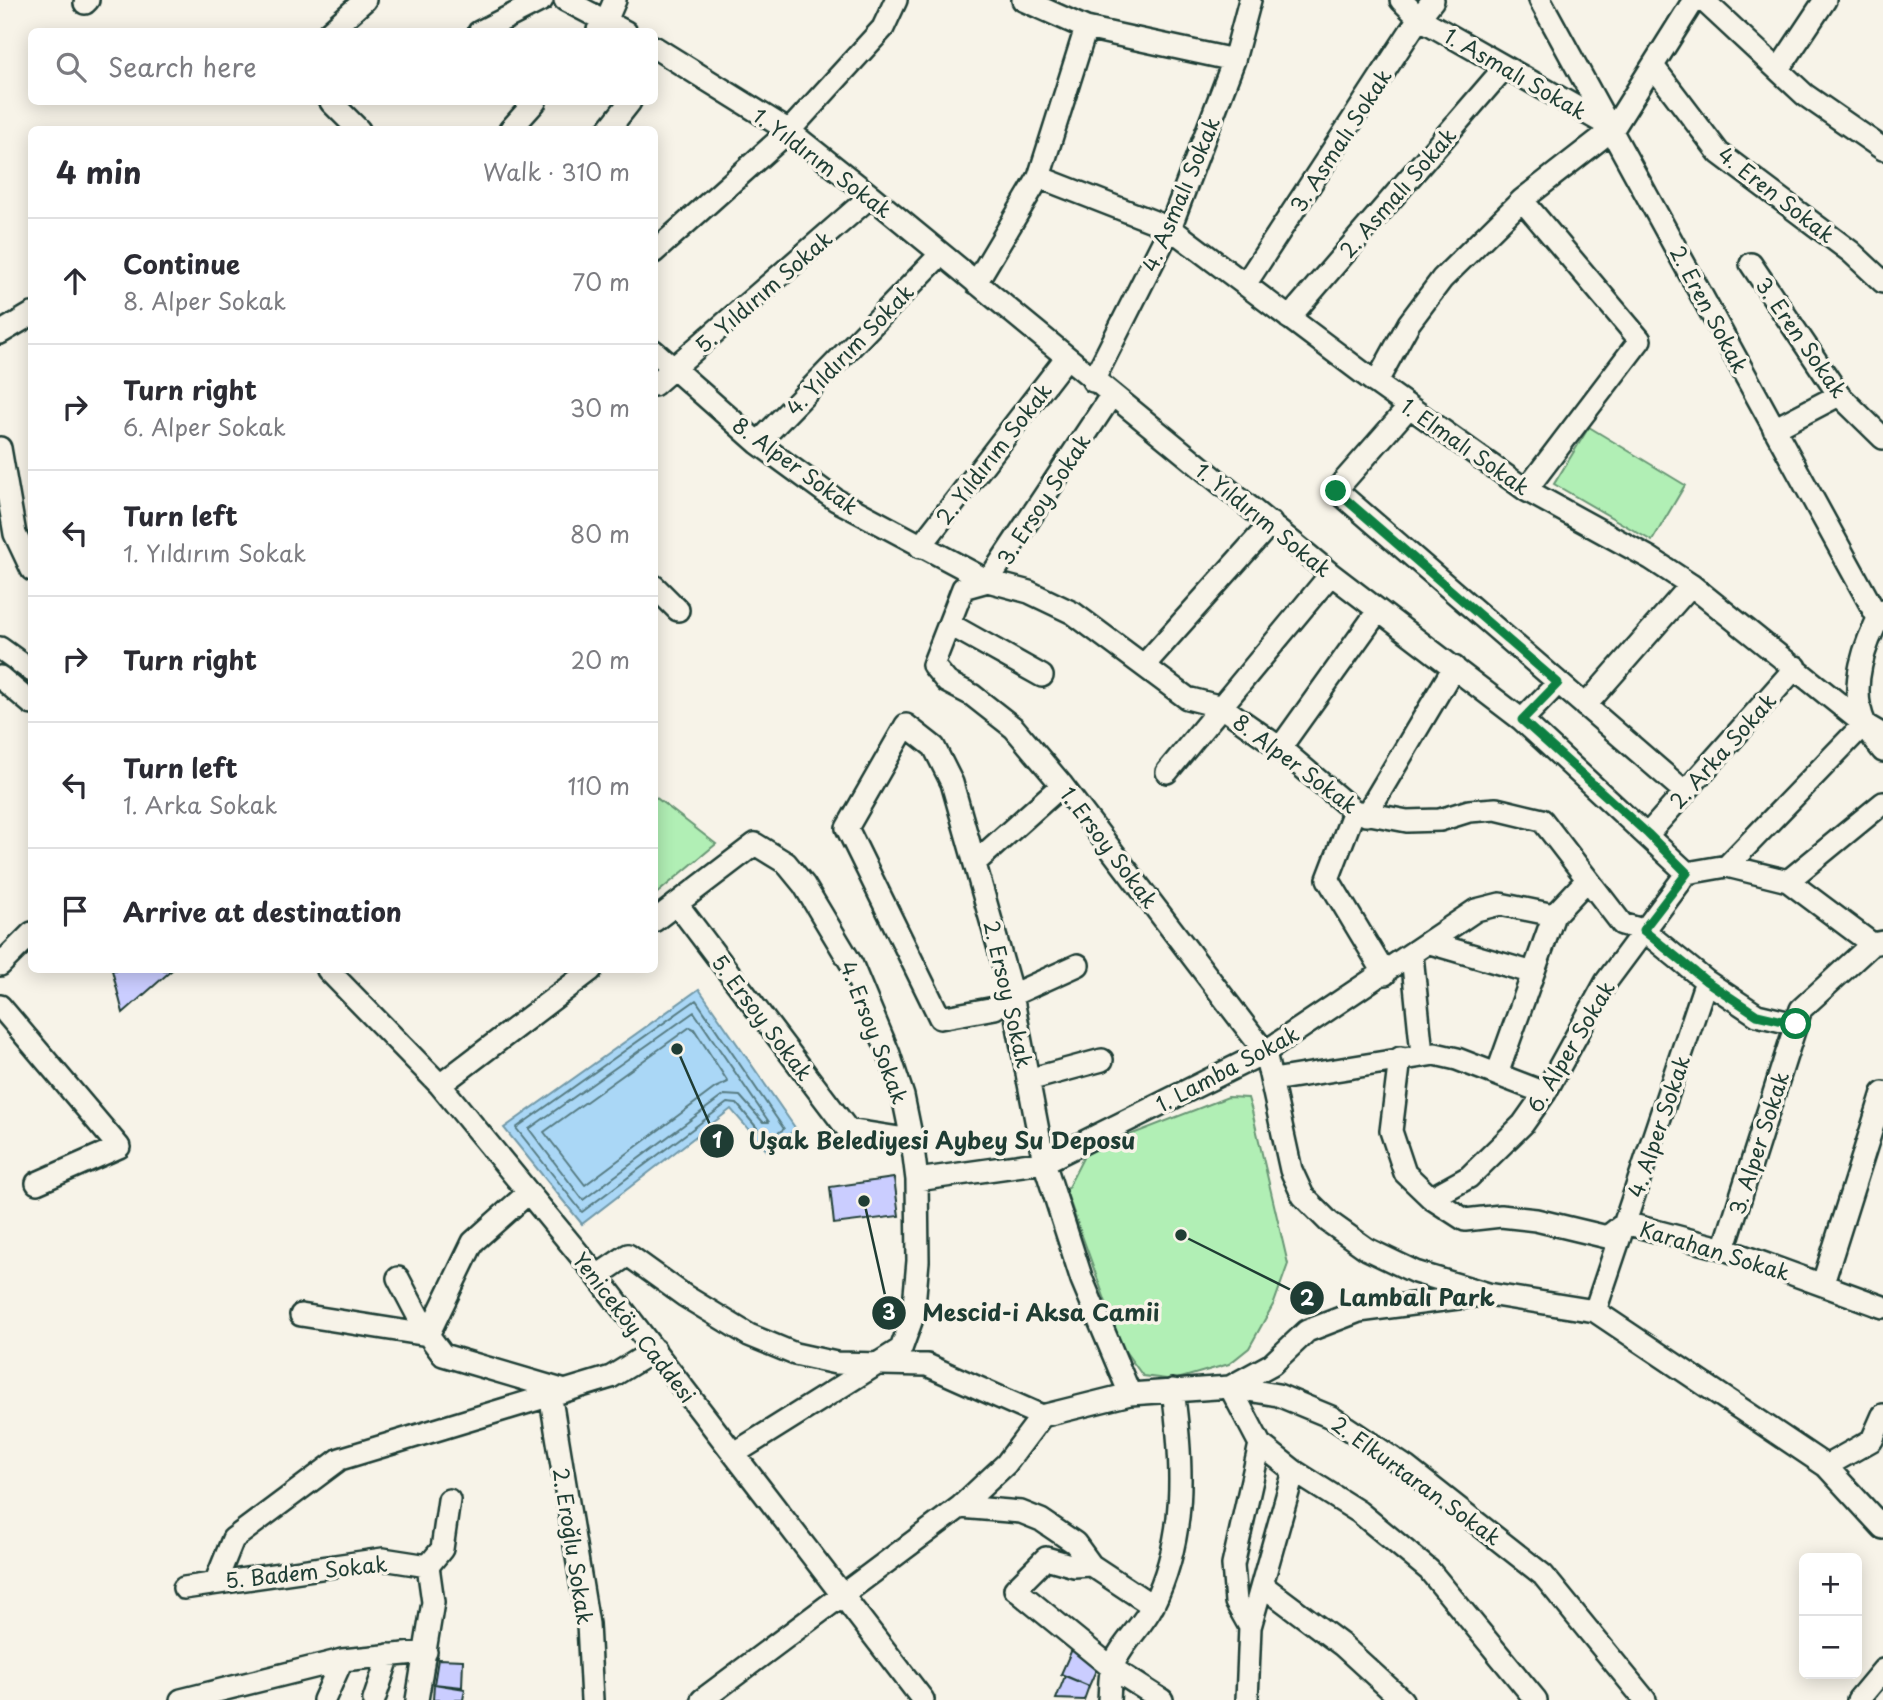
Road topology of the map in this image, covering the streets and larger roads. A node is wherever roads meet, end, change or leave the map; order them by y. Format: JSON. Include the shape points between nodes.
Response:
{"nodes":[{"id":1,"x":365,"y":0,"type":"edge"},
{"id":2,"x":542,"y":0,"type":"edge"},
{"id":3,"x":565,"y":0,"type":"edge"},
{"id":4,"x":615,"y":0,"type":"edge"},
{"id":5,"x":896,"y":0,"type":"edge"},
{"id":6,"x":1023,"y":0,"type":"edge"},
{"id":7,"x":1250,"y":0,"type":"edge"},
{"id":8,"x":1401,"y":0,"type":"edge"},
{"id":9,"x":1433,"y":0,"type":"edge"},
{"id":10,"x":1540,"y":0,"type":"edge"},
{"id":11,"x":1693,"y":0,"type":"edge"},
{"id":12,"x":1703,"y":0,"type":"edge"},
{"id":13,"x":1825,"y":0,"type":"edge"},
{"id":14,"x":1047,"y":5,"type":"edge"},
{"id":15,"x":1419,"y":18,"type":"junction"},
{"id":16,"x":601,"y":26,"type":"edge"},
{"id":17,"x":334,"y":28,"type":"edge"},
{"id":18,"x":487,"y":28,"type":"edge"},
{"id":19,"x":1086,"y":28,"type":"junction"},
{"id":20,"x":659,"y":57,"type":"edge"},
{"id":21,"x":1234,"y":60,"type":"junction"},
{"id":22,"x":1653,"y":66,"type":"junction"},
{"id":23,"x":1505,"y":67,"type":"junction"},
{"id":24,"x":1779,"y":69,"type":"junction"},
{"id":25,"x":337,"y":105,"type":"edge"},
{"id":26,"x":532,"y":105,"type":"edge"},
{"id":27,"x":628,"y":105,"type":"edge"},
{"id":28,"x":355,"y":126,"type":"edge"},
{"id":29,"x":514,"y":126,"type":"edge"},
{"id":30,"x":611,"y":126,"type":"edge"},
{"id":31,"x":1613,"y":128,"type":"junction"},
{"id":32,"x":789,"y":131,"type":"junction"},
{"id":33,"x":1883,"y":149,"type":"edge"},
{"id":34,"x":1039,"y":177,"type":"junction"},
{"id":35,"x":871,"y":196,"type":"junction"},
{"id":36,"x":1522,"y":200,"type":"junction"},
{"id":37,"x":1170,"y":228,"type":"junction"},
{"id":38,"x":658,"y":249,"type":"edge"},
{"id":39,"x":940,"y":255,"type":"junction"},
{"id":40,"x":1751,"y":264,"type":"dead end"},
{"id":41,"x":1883,"y":282,"type":"edge"},
{"id":42,"x":976,"y":283,"type":"junction"},
{"id":43,"x":1246,"y":283,"type":"junction"},
{"id":44,"x":28,"y":316,"type":"edge"},
{"id":45,"x":1289,"y":318,"type":"junction"},
{"id":46,"x":0,"y":333,"type":"edge"},
{"id":47,"x":658,"y":354,"type":"edge"},
{"id":48,"x":1066,"y":358,"type":"junction"},
{"id":49,"x":675,"y":367,"type":"junction"},
{"id":50,"x":1093,"y":381,"type":"junction"},
{"id":51,"x":658,"y":382,"type":"edge"},
{"id":52,"x":1376,"y":383,"type":"junction"},
{"id":53,"x":1839,"y":395,"type":"junction"},
{"id":54,"x":1111,"y":396,"type":"junction"},
{"id":55,"x":1409,"y":407,"type":"junction"},
{"id":56,"x":1774,"y":429,"type":"junction"},
{"id":57,"x":1883,"y":438,"type":"edge"},
{"id":58,"x":758,"y":443,"type":"junction"},
{"id":59,"x":0,"y":448,"type":"edge"},
{"id":60,"x":1526,"y":490,"type":"junction"},
{"id":61,"x":1271,"y":523,"type":"junction"},
{"id":62,"x":920,"y":547,"type":"junction"},
{"id":63,"x":28,"y":562,"type":"edge"},
{"id":64,"x":1331,"y":574,"type":"junction"},
{"id":65,"x":988,"y":582,"type":"junction"},
{"id":66,"x":1691,"y":585,"type":"junction"},
{"id":67,"x":658,"y":590,"type":"edge"},
{"id":68,"x":678,"y":610,"type":"dead end"},
{"id":69,"x":1378,"y":611,"type":"junction"},
{"id":70,"x":1881,"y":614,"type":"edge"},
{"id":71,"x":949,"y":624,"type":"junction"},
{"id":72,"x":0,"y":648,"type":"edge"},
{"id":73,"x":1144,"y":664,"type":"junction"},
{"id":74,"x":933,"y":665,"type":"joint"},
{"id":75,"x":1454,"y":667,"type":"junction"},
{"id":76,"x":1796,"y":667,"type":"junction"},
{"id":77,"x":28,"y":668,"type":"edge"},
{"id":78,"x":1042,"y":676,"type":"dead end"},
{"id":79,"x":0,"y":677,"type":"edge"},
{"id":80,"x":1558,"y":683,"type":"junction"},
{"id":81,"x":28,"y":701,"type":"edge"},
{"id":82,"x":1584,"y":706,"type":"junction"},
{"id":83,"x":1222,"y":707,"type":"junction"},
{"id":84,"x":1522,"y":720,"type":"junction"},
{"id":85,"x":1864,"y":724,"type":"junction"},
{"id":86,"x":1883,"y":735,"type":"edge"},
{"id":87,"x":1280,"y":748,"type":"junction"},
{"id":88,"x":1883,"y":751,"type":"edge"},
{"id":89,"x":1167,"y":772,"type":"dead end"},
{"id":90,"x":1062,"y":785,"type":"junction"},
{"id":91,"x":1685,"y":792,"type":"junction"},
{"id":92,"x":1883,"y":803,"type":"edge"},
{"id":93,"x":1360,"y":813,"type":"junction"},
{"id":94,"x":1648,"y":834,"type":"junction"},
{"id":95,"x":977,"y":861,"type":"junction"},
{"id":96,"x":1727,"y":866,"type":"junction"},
{"id":97,"x":1687,"y":873,"type":"junction"},
{"id":98,"x":1586,"y":881,"type":"junction"},
{"id":99,"x":1788,"y":881,"type":"junction"},
{"id":100,"x":677,"y":904,"type":"junction"},
{"id":101,"x":1554,"y":915,"type":"junction"},
{"id":102,"x":658,"y":918,"type":"edge"},
{"id":103,"x":1643,"y":930,"type":"junction"},
{"id":104,"x":28,"y":937,"type":"edge"},
{"id":105,"x":1877,"y":943,"type":"edge"},
{"id":106,"x":1421,"y":949,"type":"junction"},
{"id":107,"x":0,"y":964,"type":"edge"},
{"id":108,"x":1078,"y":965,"type":"dead end"},
{"id":109,"x":331,"y":973,"type":"edge"},
{"id":110,"x":587,"y":973,"type":"edge"},
{"id":111,"x":1533,"y":973,"type":"junction"},
{"id":112,"x":1385,"y":974,"type":"junction"},
{"id":113,"x":1706,"y":981,"type":"junction"},
{"id":114,"x":1012,"y":996,"type":"junction"},
{"id":115,"x":0,"y":1006,"type":"edge"},
{"id":116,"x":1796,"y":1024,"type":"junction"},
{"id":117,"x":1265,"y":1052,"type":"junction"},
{"id":118,"x":1422,"y":1054,"type":"junction"},
{"id":119,"x":1400,"y":1058,"type":"junction"},
{"id":120,"x":1102,"y":1060,"type":"dead end"},
{"id":121,"x":1497,"y":1074,"type":"junction"},
{"id":122,"x":1028,"y":1080,"type":"junction"},
{"id":123,"x":1273,"y":1080,"type":"junction"},
{"id":124,"x":440,"y":1085,"type":"junction"},
{"id":125,"x":1545,"y":1093,"type":"junction"},
{"id":126,"x":1883,"y":1093,"type":"edge"},
{"id":127,"x":912,"y":1140,"type":"junction"},
{"id":128,"x":1044,"y":1162,"type":"junction"},
{"id":129,"x":917,"y":1180,"type":"junction"},
{"id":130,"x":37,"y":1183,"type":"dead end"},
{"id":131,"x":528,"y":1193,"type":"junction"},
{"id":132,"x":1431,"y":1198,"type":"junction"},
{"id":133,"x":1625,"y":1223,"type":"junction"},
{"id":134,"x":1724,"y":1249,"type":"junction"},
{"id":135,"x":597,"y":1276,"type":"junction"},
{"id":136,"x":398,"y":1278,"type":"dead end"},
{"id":137,"x":1822,"y":1283,"type":"junction"},
{"id":138,"x":1488,"y":1294,"type":"junction"},
{"id":139,"x":1883,"y":1307,"type":"edge"},
{"id":140,"x":1595,"y":1311,"type":"junction"},
{"id":141,"x":302,"y":1315,"type":"dead end"},
{"id":142,"x":428,"y":1335,"type":"junction"},
{"id":143,"x":655,"y":1350,"type":"junction"},
{"id":144,"x":885,"y":1362,"type":"junction"},
{"id":145,"x":1230,"y":1387,"type":"junction"},
{"id":146,"x":1173,"y":1390,"type":"junction"},
{"id":147,"x":556,"y":1392,"type":"junction"},
{"id":148,"x":1130,"y":1394,"type":"junction"},
{"id":149,"x":1883,"y":1415,"type":"edge"},
{"id":150,"x":1042,"y":1416,"type":"junction"},
{"id":151,"x":1260,"y":1444,"type":"junction"},
{"id":152,"x":734,"y":1453,"type":"junction"},
{"id":153,"x":1826,"y":1466,"type":"junction"},
{"id":154,"x":1294,"y":1471,"type":"junction"},
{"id":155,"x":449,"y":1500,"type":"dead end"},
{"id":156,"x":960,"y":1507,"type":"junction"},
{"id":157,"x":1883,"y":1528,"type":"edge"},
{"id":158,"x":1091,"y":1565,"type":"junction"},
{"id":159,"x":428,"y":1566,"type":"junction"},
{"id":160,"x":216,"y":1581,"type":"junction"},
{"id":161,"x":1262,"y":1585,"type":"junction"},
{"id":162,"x":184,"y":1588,"type":"dead end"},
{"id":163,"x":842,"y":1594,"type":"junction"},
{"id":164,"x":1153,"y":1606,"type":"junction"},
{"id":165,"x":1250,"y":1627,"type":"junction"},
{"id":166,"x":426,"y":1653,"type":"junction"},
{"id":167,"x":389,"y":1654,"type":"junction"},
{"id":168,"x":342,"y":1660,"type":"junction"},
{"id":169,"x":1112,"y":1668,"type":"junction"},
{"id":170,"x":1883,"y":1670,"type":"edge"},
{"id":171,"x":1532,"y":1699,"type":"edge"},
{"id":172,"x":181,"y":1700,"type":"edge"},
{"id":173,"x":324,"y":1700,"type":"edge"},
{"id":174,"x":374,"y":1700,"type":"edge"},
{"id":175,"x":416,"y":1700,"type":"edge"},
{"id":176,"x":592,"y":1700,"type":"edge"},
{"id":177,"x":702,"y":1700,"type":"edge"},
{"id":178,"x":923,"y":1700,"type":"edge"},
{"id":179,"x":1109,"y":1700,"type":"edge"},
{"id":180,"x":1162,"y":1700,"type":"edge"},
{"id":181,"x":1247,"y":1700,"type":"edge"},
{"id":182,"x":1402,"y":1700,"type":"edge"},
{"id":183,"x":1645,"y":1700,"type":"edge"},
{"id":184,"x":1858,"y":1700,"type":"edge"}],
"edges":[{"from":1,"to":17,"type":"street"},
{"from":2,"to":18,"type":"street"},
{"from":3,"to":16,"type":"street"},
{"from":4,"to":16,"type":"street"},
{"from":5,"to":32,"type":"street","via":[[883,28]]},
{"from":6,"to":14,"type":"street"},
{"from":7,"to":21,"type":"street","name":"4. Asmalı Sokak"},
{"from":8,"to":15,"type":"street"},
{"from":9,"to":15,"type":"street","name":"3. Asmalı Sokak"},
{"from":10,"to":31,"type":"street","name":"2. Eren Sokak"},
{"from":11,"to":22,"type":"street"},
{"from":12,"to":24,"type":"street"},
{"from":13,"to":24,"type":"street"},
{"from":14,"to":19,"type":"street"},
{"from":15,"to":23,"type":"street","name":"1. Asmalı Sokak"},
{"from":15,"to":43,"type":"street","name":"3. Asmalı Sokak"},
{"from":19,"to":21,"type":"street"},
{"from":19,"to":34,"type":"street"},
{"from":20,"to":32,"type":"street","name":"1. Yıldırım Sokak"},
{"from":21,"to":37,"type":"street","name":"4. Asmalı Sokak"},
{"from":22,"to":31,"type":"street"},
{"from":22,"to":41,"type":"street","name":"4. Eren Sokak","via":[[1719,153],[1851,252]]},
{"from":23,"to":31,"type":"street","name":"1. Asmalı Sokak"},
{"from":23,"to":45,"type":"street","name":"2. Asmalı Sokak"},
{"from":24,"to":33,"type":"street","via":[[1805,96]]},
{"from":25,"to":28,"type":"street"},
{"from":26,"to":29,"type":"street"},
{"from":27,"to":30,"type":"street"},
{"from":31,"to":36,"type":"street"},
{"from":31,"to":56,"type":"street","name":"2. Eren Sokak"},
{"from":32,"to":35,"type":"street","name":"1. Yıldırım Sokak"},
{"from":32,"to":38,"type":"street"},
{"from":34,"to":37,"type":"street","name":"1. Elmalı Sokak"},
{"from":34,"to":42,"type":"street"},
{"from":35,"to":39,"type":"street","name":"1. Yıldırım Sokak"},
{"from":35,"to":49,"type":"street","name":"5. Yıldırım Sokak"},
{"from":36,"to":52,"type":"street","via":[[1441,279],[1409,323]]},
{"from":36,"to":60,"type":"street","via":[[1640,340]]},
{"from":37,"to":43,"type":"street","name":"1. Elmalı Sokak"},
{"from":37,"to":50,"type":"street","name":"4. Asmalı Sokak"},
{"from":39,"to":42,"type":"street","name":"1. Yıldırım Sokak"},
{"from":39,"to":58,"type":"street","name":"4. Yıldırım Sokak"},
{"from":40,"to":53,"type":"street","name":"3. Eren Sokak"},
{"from":42,"to":48,"type":"street","name":"1. Yıldırım Sokak"},
{"from":43,"to":45,"type":"street","name":"1. Elmalı Sokak"},
{"from":44,"to":46,"type":"street"},
{"from":45,"to":52,"type":"street","name":"1. Elmalı Sokak"},
{"from":47,"to":49,"type":"street","name":"8. Alper Sokak"},
{"from":48,"to":50,"type":"street","name":"1. Yıldırım Sokak"},
{"from":48,"to":62,"type":"street","name":"2. Yıldırım Sokak"},
{"from":49,"to":51,"type":"street","name":"5. Yıldırım Sokak"},
{"from":49,"to":58,"type":"street","name":"8. Alper Sokak"},
{"from":50,"to":54,"type":"street","name":"1. Yıldırım Sokak"},
{"from":52,"to":55,"type":"street","name":"1. Elmalı Sokak"},
{"from":53,"to":56,"type":"street"},
{"from":53,"to":57,"type":"street","name":"3. Eren Sokak"},
{"from":54,"to":61,"type":"street","name":"1. Yıldırım Sokak"},
{"from":54,"to":65,"type":"street","name":"3. Ersoy Sokak"},
{"from":55,"to":60,"type":"street","name":"1. Elmalı Sokak"},
{"from":55,"to":80,"type":"street","via":[[1336,491]]},
{"from":56,"to":70,"type":"street","name":"2. Eren Sokak"},
{"from":58,"to":62,"type":"street","name":"8. Alper Sokak","via":[[836,500]]},
{"from":59,"to":63,"type":"street","via":[[15,534]]},
{"from":60,"to":66,"type":"street","name":"1. Elmalı Sokak"},
{"from":61,"to":64,"type":"street","name":"1. Yıldırım Sokak"},
{"from":61,"to":73,"type":"street"},
{"from":62,"to":65,"type":"street","name":"8. Alper Sokak"},
{"from":64,"to":69,"type":"street","name":"1. Yıldırım Sokak"},
{"from":64,"to":83,"type":"street"},
{"from":65,"to":71,"type":"street","name":"3. Ersoy Sokak","via":[[963,587]]},
{"from":65,"to":73,"type":"street","name":"8. Alper Sokak","via":[[1029,592],[1073,613]]},
{"from":66,"to":76,"type":"street","name":"1. Elmalı Sokak"},
{"from":66,"to":82,"type":"street"},
{"from":67,"to":68,"type":"street"},
{"from":69,"to":75,"type":"street","name":"1. Yıldırım Sokak"},
{"from":69,"to":87,"type":"street"},
{"from":70,"to":85,"type":"street","via":[[1860,662],[1858,692]]},
{"from":71,"to":74,"type":"street","name":"3. Ersoy Sokak"},
{"from":71,"to":78,"type":"street"},
{"from":72,"to":77,"type":"street"},
{"from":73,"to":83,"type":"street","name":"8. Alper Sokak","via":[[1187,698]]},
{"from":74,"to":90,"type":"street","name":"1. Ersoy Sokak","via":[[947,682],[1014,728]]},
{"from":75,"to":84,"type":"street","name":"1. Yıldırım Sokak"},
{"from":75,"to":93,"type":"street"},
{"from":76,"to":85,"type":"street","name":"1. Elmalı Sokak"},
{"from":76,"to":91,"type":"street","name":"2. Arka Sokak"},
{"from":79,"to":81,"type":"street"},
{"from":80,"to":82,"type":"street"},
{"from":80,"to":84,"type":"street"},
{"from":82,"to":91,"type":"street"},
{"from":83,"to":87,"type":"street","name":"8. Alper Sokak"},
{"from":83,"to":89,"type":"street"},
{"from":84,"to":94,"type":"street","name":"1. Yıldırım Sokak"},
{"from":85,"to":86,"type":"street","name":"1. Elmalı Sokak"},
{"from":85,"to":88,"type":"street"},
{"from":85,"to":96,"type":"street"},
{"from":87,"to":93,"type":"street","name":"8. Alper Sokak"},
{"from":90,"to":95,"type":"street"},
{"from":90,"to":117,"type":"street","name":"1. Ersoy Sokak"},
{"from":91,"to":94,"type":"street","name":"2. Arka Sokak"},
{"from":92,"to":99,"type":"street"},
{"from":93,"to":98,"type":"street","name":"8. Alper Sokak","via":[[1407,821],[1496,809],[1542,820]]},
{"from":93,"to":112,"type":"street","via":[[1328,879]]},
{"from":94,"to":97,"type":"street","name":"1. Yıldırım Sokak"},
{"from":95,"to":114,"type":"street","name":"2. Ersoy Sokak"},
{"from":95,"to":114,"type":"street","name":"2. Ersoy Sokak","via":[[953,783],[934,747],[906,725],[846,828],[940,1018],[995,1008]]},
{"from":96,"to":97,"type":"street"},
{"from":96,"to":99,"type":"street"},
{"from":97,"to":103,"type":"street","name":"6. Alper Sokak"},
{"from":98,"to":101,"type":"street"},
{"from":98,"to":103,"type":"street","name":"8. Alper Sokak","via":[[1622,924]]},
{"from":99,"to":105,"type":"street"},
{"from":100,"to":102,"type":"street"},
{"from":100,"to":127,"type":"street","name":"5. Ersoy Sokak","via":[[848,1130]]},
{"from":100,"to":127,"type":"street","name":"4. Ersoy Sokak","via":[[755,844],[786,863],[852,965],[889,1054]]},
{"from":101,"to":106,"type":"street","name":"1. Lamba Sokak","via":[[1500,904],[1476,910]]},
{"from":101,"to":111,"type":"street"},
{"from":103,"to":113,"type":"street","name":"8. Alper Sokak"},
{"from":103,"to":125,"type":"street","name":"6. Alper Sokak","via":[[1606,982]]},
{"from":104,"to":107,"type":"street"},
{"from":105,"to":116,"type":"street","name":"3. Alper Sokak","via":[[1801,1009]]},
{"from":106,"to":111,"type":"street"},
{"from":106,"to":112,"type":"street","name":"1. Lamba Sokak"},
{"from":106,"to":118,"type":"street"},
{"from":108,"to":114,"type":"street"},
{"from":109,"to":124,"type":"street","name":"Yeniceköy Caddesi"},
{"from":110,"to":124,"type":"street"},
{"from":111,"to":121,"type":"street"},
{"from":112,"to":117,"type":"street","name":"1. Lamba Sokak"},
{"from":113,"to":116,"type":"street","name":"8. Alper Sokak","via":[[1757,1015]]},
{"from":113,"to":133,"type":"street","name":"4. Alper Sokak"},
{"from":114,"to":122,"type":"street","name":"2. Ersoy Sokak"},
{"from":115,"to":130,"type":"street","via":[[120,1147]]},
{"from":116,"to":134,"type":"street","name":"3. Alper Sokak"},
{"from":117,"to":123,"type":"street"},
{"from":117,"to":128,"type":"street","name":"1. Lamba Sokak"},
{"from":118,"to":119,"type":"street"},
{"from":118,"to":121,"type":"street","via":[[1457,1059]]},
{"from":119,"to":123,"type":"street"},
{"from":119,"to":132,"type":"street","via":[[1391,1131],[1405,1173]]},
{"from":120,"to":122,"type":"street"},
{"from":121,"to":125,"type":"street"},
{"from":122,"to":128,"type":"street","name":"2. Ersoy Sokak"},
{"from":123,"to":138,"type":"street","via":[[1291,1170],[1303,1196],[1320,1213],[1379,1255],[1415,1272]]},
{"from":124,"to":131,"type":"street","name":"Yeniceköy Caddesi"},
{"from":125,"to":132,"type":"street","name":"6. Alper Sokak","via":[[1523,1124],[1469,1177]]},
{"from":126,"to":137,"type":"street"},
{"from":127,"to":129,"type":"street","name":"4. Ersoy Sokak"},
{"from":128,"to":129,"type":"street","name":"1. Lamba Sokak"},
{"from":128,"to":148,"type":"street","name":"2. Ersoy Sokak","via":[[1082,1280]]},
{"from":129,"to":144,"type":"street","name":"4. Ersoy Sokak","via":[[913,1316],[901,1349]]},
{"from":131,"to":135,"type":"street","name":"Yeniceköy Caddesi"},
{"from":131,"to":142,"type":"street","via":[[473,1242]]},
{"from":132,"to":133,"type":"street","name":"Karahan Sokak","via":[[1465,1220],[1501,1216],[1536,1220],[1607,1237]]},
{"from":133,"to":134,"type":"street","name":"Karahan Sokak"},
{"from":133,"to":140,"type":"street","name":"4. Alper Sokak"},
{"from":134,"to":137,"type":"street","name":"Karahan Sokak"},
{"from":135,"to":143,"type":"street","name":"Yeniceköy Caddesi"},
{"from":135,"to":144,"type":"street","via":[[628,1255],[749,1335],[795,1354],[836,1363]]},
{"from":136,"to":142,"type":"street"},
{"from":137,"to":139,"type":"street","name":"Karahan Sokak"},
{"from":138,"to":140,"type":"street"},
{"from":138,"to":145,"type":"street","via":[[1359,1311],[1307,1331],[1272,1364]]},
{"from":140,"to":153,"type":"street"},
{"from":141,"to":142,"type":"street"},
{"from":142,"to":147,"type":"street","via":[[443,1355]]},
{"from":143,"to":147,"type":"street","via":[[611,1377]]},
{"from":143,"to":152,"type":"street","name":"Yeniceköy Caddesi"},
{"from":144,"to":150,"type":"street","via":[[927,1364]]},
{"from":144,"to":152,"type":"street","name":"4. Ersoy Sokak"},
{"from":145,"to":146,"type":"street","name":"2. Elkurtaran Sokak"},
{"from":145,"to":151,"type":"street"},
{"from":145,"to":183,"type":"street","name":"2. Elkurtaran Sokak","via":[[1278,1395],[1331,1417],[1406,1467],[1542,1575]]},
{"from":146,"to":148,"type":"street","name":"2. Elkurtaran Sokak"},
{"from":146,"to":164,"type":"street","via":[[1182,1471],[1178,1528]]},
{"from":147,"to":160,"type":"street","via":[[341,1459],[233,1539]]},
{"from":147,"to":176,"type":"street","name":"2. Eroğlu Sokak","via":[[588,1624]]},
{"from":148,"to":150,"type":"street","name":"2. Elkurtaran Sokak"},
{"from":149,"to":153,"type":"street","via":[[1872,1440]]},
{"from":150,"to":156,"type":"street","via":[[1006,1464]]},
{"from":151,"to":154,"type":"street"},
{"from":151,"to":165,"type":"street","via":[[1233,1565],[1236,1602]]},
{"from":152,"to":163,"type":"street","name":"Yeniceköy Caddesi"},
{"from":153,"to":157,"type":"street"},
{"from":154,"to":161,"type":"street"},
{"from":154,"to":171,"type":"street","via":[[1359,1512],[1429,1570]]},
{"from":155,"to":159,"type":"street","via":[[443,1549]]},
{"from":156,"to":158,"type":"street","via":[[1021,1512],[1041,1520],[1075,1543]]},
{"from":156,"to":163,"type":"street"},
{"from":158,"to":164,"type":"street"},
{"from":158,"to":169,"type":"street","via":[[1074,1566],[1046,1558],[1015,1589]]},
{"from":159,"to":160,"type":"street","name":"5. Badem Sokak","via":[[383,1559]]},
{"from":159,"to":166,"type":"street","via":[[433,1602]]},
{"from":160,"to":162,"type":"street","name":"5. Badem Sokak"},
{"from":161,"to":165,"type":"street"},
{"from":161,"to":182,"type":"street","via":[[1342,1645]]},
{"from":163,"to":177,"type":"street"},
{"from":163,"to":178,"type":"street","name":"Yeniceköy Caddesi"},
{"from":164,"to":169,"type":"street"},
{"from":165,"to":181,"type":"street"},
{"from":166,"to":167,"type":"street"},
{"from":166,"to":175,"type":"street"},
{"from":167,"to":168,"type":"street"},
{"from":167,"to":174,"type":"street"},
{"from":168,"to":172,"type":"street"},
{"from":168,"to":173,"type":"street"},
{"from":169,"to":179,"type":"street"},
{"from":169,"to":180,"type":"street"},
{"from":170,"to":184,"type":"street"}]}
